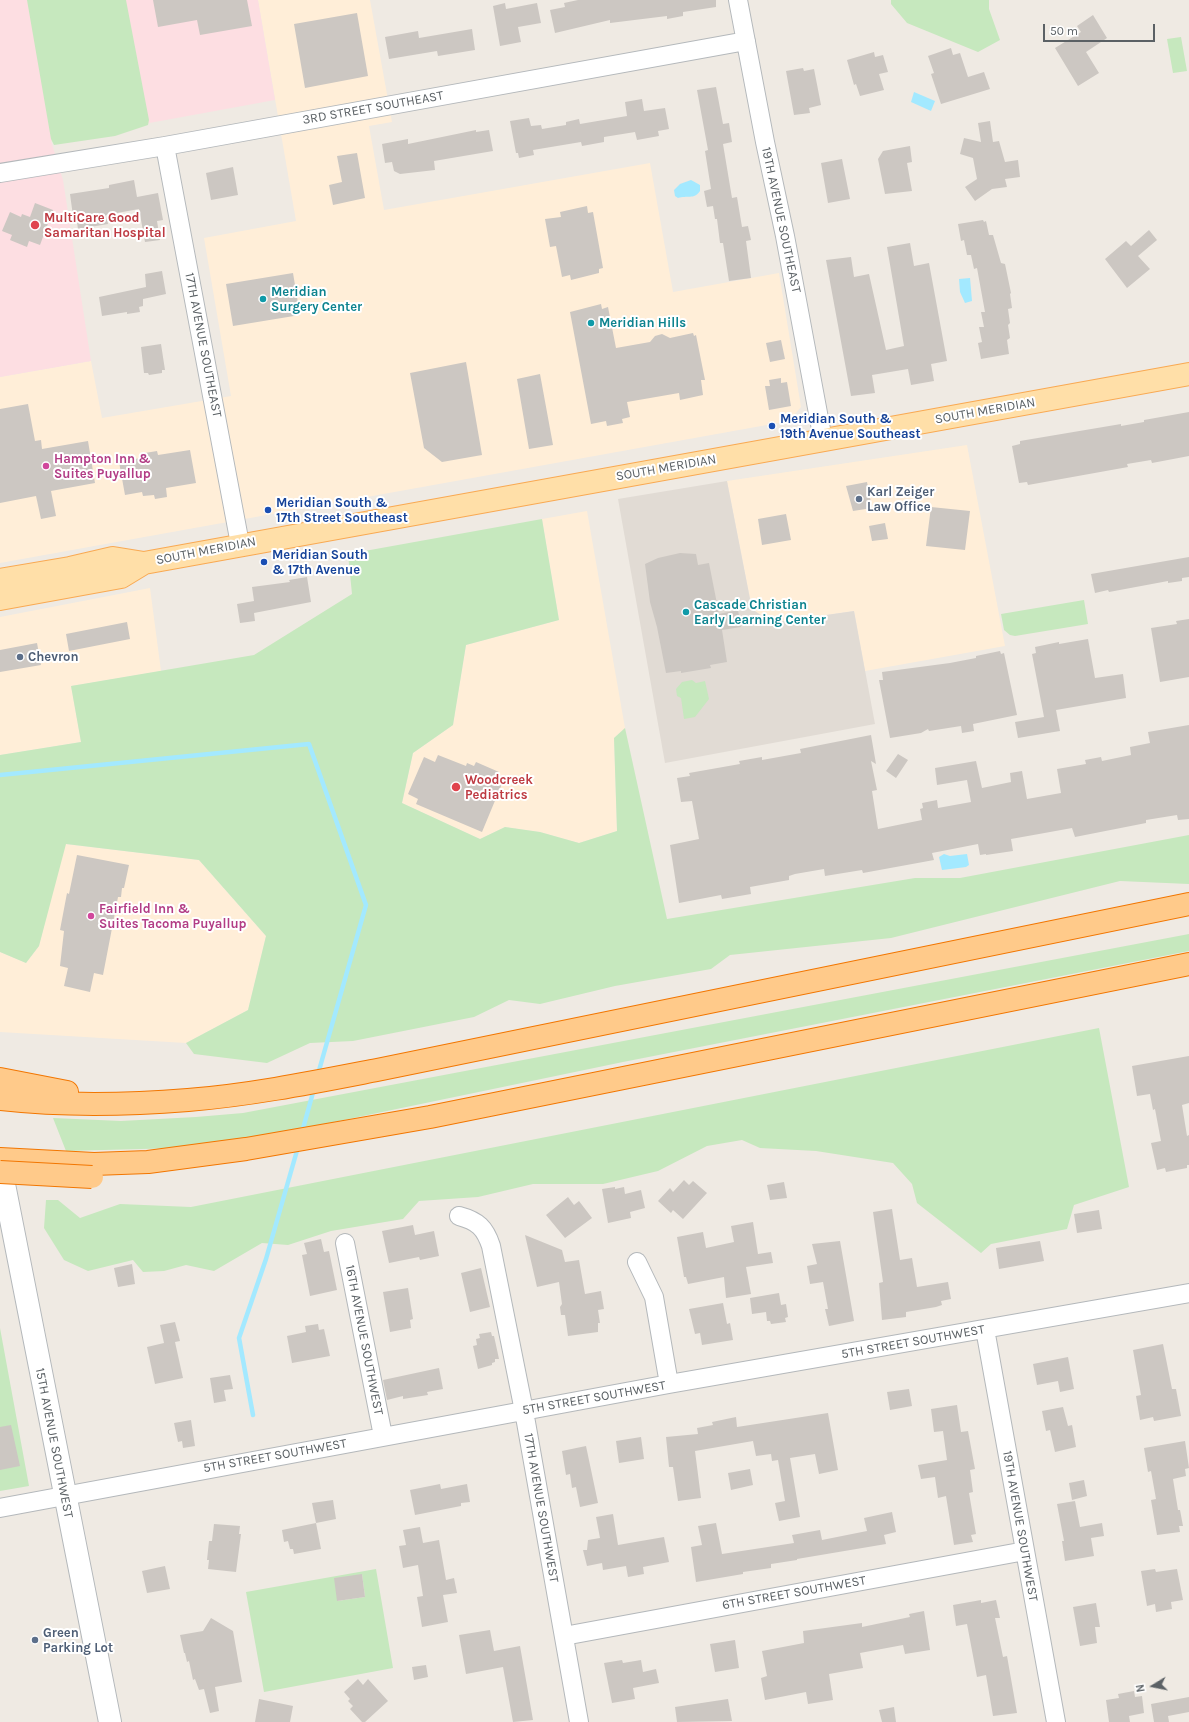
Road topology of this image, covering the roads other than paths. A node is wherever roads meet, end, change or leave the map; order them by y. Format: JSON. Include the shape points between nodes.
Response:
{"nodes":[{"id":1,"x":738,"y":0,"type":"edge"},
{"id":2,"x":746,"y":41,"type":"junction"},
{"id":3,"x":165,"y":146,"type":"junction"},
{"id":4,"x":0,"y":173,"type":"edge"},
{"id":5,"x":1189,"y":374,"type":"edge"},
{"id":6,"x":823,"y":440,"type":"junction"},
{"id":7,"x":240,"y":544,"type":"junction"},
{"id":8,"x":144,"y":562,"type":"junction"},
{"id":9,"x":0,"y":580,"type":"edge"},
{"id":10,"x":0,"y":599,"type":"edge"},
{"id":11,"x":1189,"y":904,"type":"edge"},
{"id":12,"x":1189,"y":964,"type":"edge"},
{"id":13,"x":0,"y":1079,"type":"edge"},
{"id":14,"x":0,"y":1099,"type":"edge"},
{"id":15,"x":111,"y":1104,"type":"junction"},
{"id":16,"x":0,"y":1159,"type":"edge"},
{"id":17,"x":0,"y":1164,"type":"edge"},
{"id":18,"x":93,"y":1171,"type":"junction"},
{"id":19,"x":0,"y":1172,"type":"edge"},
{"id":20,"x":460,"y":1216,"type":"dead end"},
{"id":21,"x":345,"y":1243,"type":"dead end"},
{"id":22,"x":637,"y":1262,"type":"dead end"},
{"id":23,"x":1189,"y":1293,"type":"edge"},
{"id":24,"x":984,"y":1329,"type":"junction"},
{"id":25,"x":669,"y":1384,"type":"junction"},
{"id":26,"x":524,"y":1411,"type":"junction"},
{"id":27,"x":383,"y":1436,"type":"junction"},
{"id":28,"x":64,"y":1494,"type":"junction"},
{"id":29,"x":0,"y":1508,"type":"edge"},
{"id":30,"x":1025,"y":1551,"type":"junction"},
{"id":31,"x":564,"y":1636,"type":"junction"},
{"id":32,"x":110,"y":1722,"type":"edge"},
{"id":33,"x":579,"y":1722,"type":"edge"},
{"id":34,"x":1056,"y":1722,"type":"edge"}],
"edges":[{"from":1,"to":2,"type":"street","name":"19TH AVENUE SOUTHEAST"},
{"from":2,"to":3,"type":"street","name":"3RD STREET SOUTHEAST"},
{"from":2,"to":6,"type":"street","name":"19TH AVENUE SOUTHEAST"},
{"from":3,"to":4,"type":"street","name":"3RD STREET SOUTHEAST"},
{"from":3,"to":7,"type":"street","name":"17TH AVENUE SOUTHEAST"},
{"from":5,"to":6,"type":"main road","name":"SOUTH MERIDIAN"},
{"from":6,"to":7,"type":"main road","name":"SOUTH MERIDIAN"},
{"from":7,"to":8,"type":"main road","name":"SOUTH MERIDIAN"},
{"from":8,"to":9,"type":"main road","name":"SOUTH MERIDIAN","via":[[113,558]]},
{"from":8,"to":10,"type":"main road","name":"SOUTH MERIDIAN","via":[[121,577]]},
{"from":11,"to":15,"type":"highway","via":[[354,1075],[249,1093],[188,1100]]},
{"from":12,"to":18,"type":"highway","via":[[380,1127],[251,1163],[151,1175]]},
{"from":13,"to":15,"type":"highway"},
{"from":14,"to":15,"type":"highway"},
{"from":16,"to":18,"type":"highway"},
{"from":17,"to":28,"type":"street","name":"15TH AVENUE SOUTHWEST"},
{"from":18,"to":19,"type":"highway","bridge":true},
{"from":20,"to":26,"type":"street","name":"17TH AVENUE SOUTHWEST","via":[[472,1219],[482,1227],[491,1246]]},
{"from":21,"to":27,"type":"street","name":"16TH AVENUE SOUTHWEST"},
{"from":22,"to":25,"type":"street","via":[[654,1297]]},
{"from":23,"to":24,"type":"street","name":"5TH STREET SOUTHWEST"},
{"from":24,"to":25,"type":"street","name":"5TH STREET SOUTHWEST"},
{"from":24,"to":30,"type":"street","name":"19TH AVENUE SOUTHWEST"},
{"from":25,"to":26,"type":"street","name":"5TH STREET SOUTHWEST"},
{"from":26,"to":27,"type":"street","name":"5TH STREET SOUTHWEST"},
{"from":26,"to":31,"type":"street","name":"17TH AVENUE SOUTHWEST"},
{"from":27,"to":28,"type":"street","name":"5TH STREET SOUTHWEST"},
{"from":28,"to":29,"type":"street","name":"5TH STREET SOUTHWEST"},
{"from":28,"to":32,"type":"street","name":"15TH AVENUE SOUTHWEST"},
{"from":30,"to":31,"type":"street","name":"6TH STREET SOUTHWEST"},
{"from":30,"to":34,"type":"street","name":"19TH AVENUE SOUTHWEST"},
{"from":31,"to":33,"type":"street","name":"17TH AVENUE SOUTHWEST"}]}
